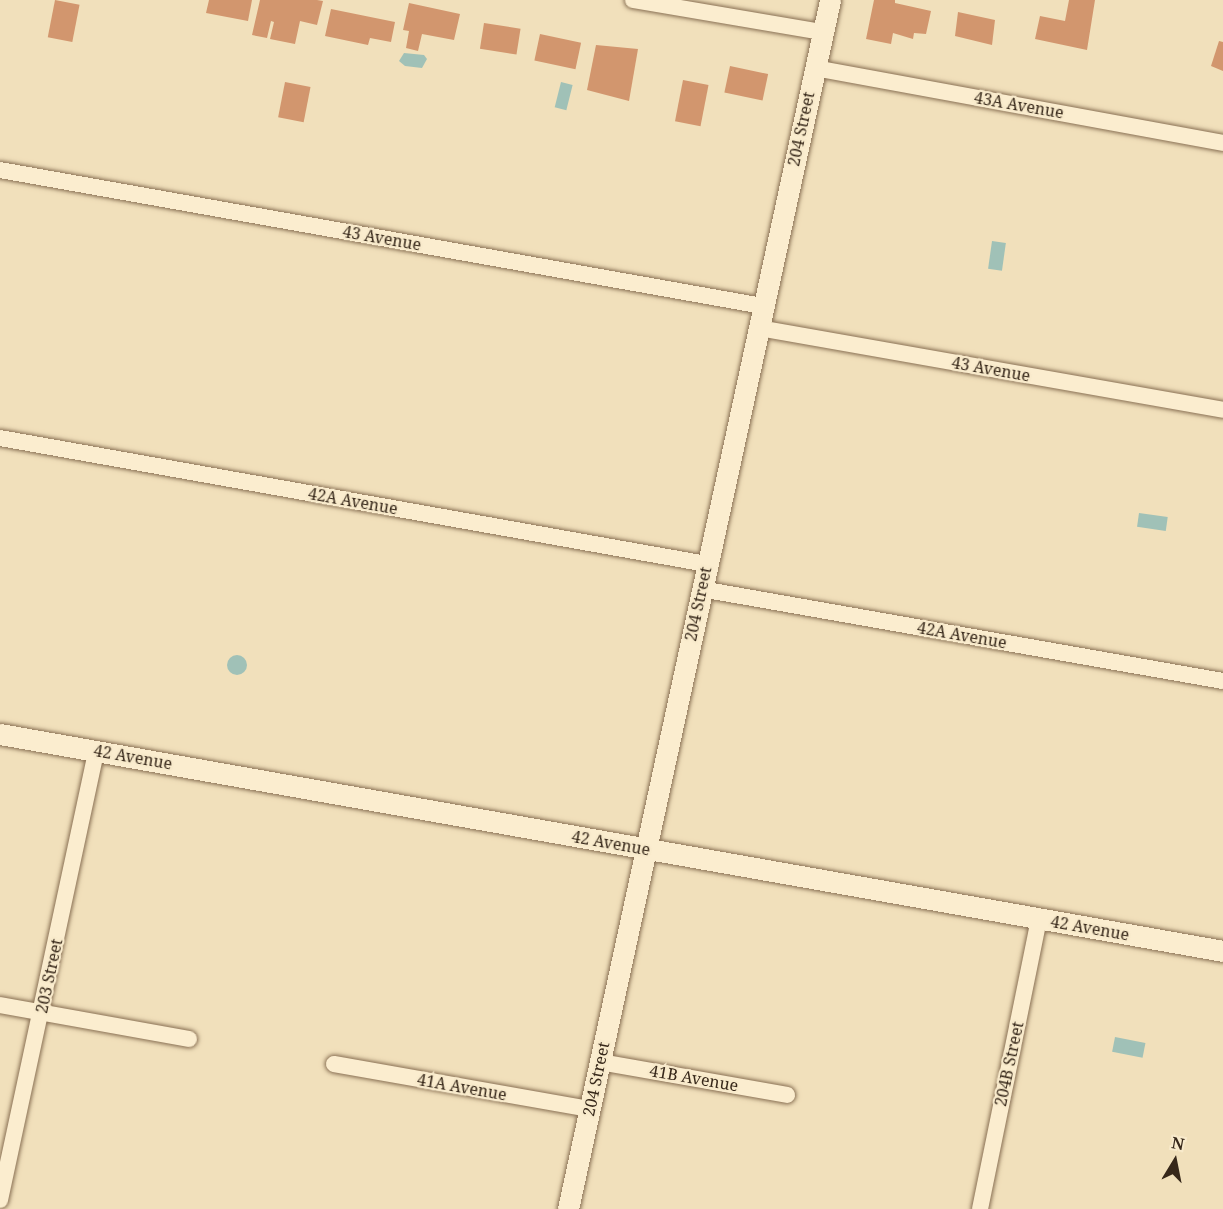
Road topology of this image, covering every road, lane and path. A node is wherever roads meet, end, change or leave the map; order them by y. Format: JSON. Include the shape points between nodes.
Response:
{"nodes":[{"id":1,"x":633,"y":0,"type":"edge"},
{"id":2,"x":830,"y":0,"type":"edge"},
{"id":3,"x":823,"y":32,"type":"junction"},
{"id":4,"x":815,"y":68,"type":"junction"},
{"id":5,"x":1223,"y":143,"type":"edge"},
{"id":6,"x":0,"y":170,"type":"edge"},
{"id":7,"x":763,"y":306,"type":"junction"},
{"id":8,"x":759,"y":328,"type":"junction"},
{"id":9,"x":1223,"y":410,"type":"edge"},
{"id":10,"x":0,"y":438,"type":"edge"},
{"id":11,"x":707,"y":564,"type":"junction"},
{"id":12,"x":701,"y":589,"type":"junction"},
{"id":13,"x":1223,"y":681,"type":"edge"},
{"id":14,"x":0,"y":734,"type":"edge"},
{"id":15,"x":96,"y":751,"type":"junction"},
{"id":16,"x":645,"y":848,"type":"junction"},
{"id":17,"x":1039,"y":919,"type":"junction"},
{"id":18,"x":1223,"y":951,"type":"edge"},
{"id":19,"x":0,"y":1005,"type":"edge"},
{"id":20,"x":42,"y":1012,"type":"junction"},
{"id":21,"x":189,"y":1039,"type":"dead end"},
{"id":22,"x":600,"y":1062,"type":"junction"},
{"id":23,"x":334,"y":1064,"type":"dead end"},
{"id":24,"x":787,"y":1095,"type":"dead end"},
{"id":25,"x":590,"y":1110,"type":"junction"},
{"id":26,"x":0,"y":1200,"type":"edge"},
{"id":27,"x":568,"y":1209,"type":"edge"},
{"id":28,"x":980,"y":1209,"type":"edge"}],
"edges":[{"from":1,"to":3,"type":"street"},
{"from":2,"to":3,"type":"street","name":"204 Street"},
{"from":3,"to":4,"type":"street","name":"204 Street"},
{"from":4,"to":5,"type":"street","name":"43A Avenue"},
{"from":4,"to":7,"type":"street","name":"204 Street"},
{"from":6,"to":7,"type":"street","name":"43 Avenue"},
{"from":7,"to":8,"type":"street","name":"204 Street"},
{"from":8,"to":9,"type":"street","name":"43 Avenue"},
{"from":8,"to":11,"type":"street","name":"204 Street"},
{"from":10,"to":11,"type":"street","name":"42A Avenue"},
{"from":11,"to":12,"type":"street","name":"204 Street"},
{"from":12,"to":13,"type":"street","name":"42A Avenue"},
{"from":12,"to":16,"type":"street","name":"204 Street"},
{"from":14,"to":15,"type":"street","name":"42 Avenue"},
{"from":15,"to":16,"type":"street","name":"42 Avenue"},
{"from":15,"to":20,"type":"street","name":"203 Street"},
{"from":16,"to":17,"type":"street","name":"42 Avenue"},
{"from":16,"to":22,"type":"street","name":"204 Street"},
{"from":17,"to":18,"type":"street","name":"42 Avenue"},
{"from":17,"to":28,"type":"street","name":"204B Street"},
{"from":19,"to":20,"type":"street"},
{"from":20,"to":21,"type":"street"},
{"from":20,"to":26,"type":"street","name":"203 Street"},
{"from":22,"to":24,"type":"street","name":"41B Avenue"},
{"from":22,"to":25,"type":"street","name":"204 Street"},
{"from":23,"to":25,"type":"street","name":"41A Avenue"},
{"from":25,"to":27,"type":"street","name":"204 Street"}]}
